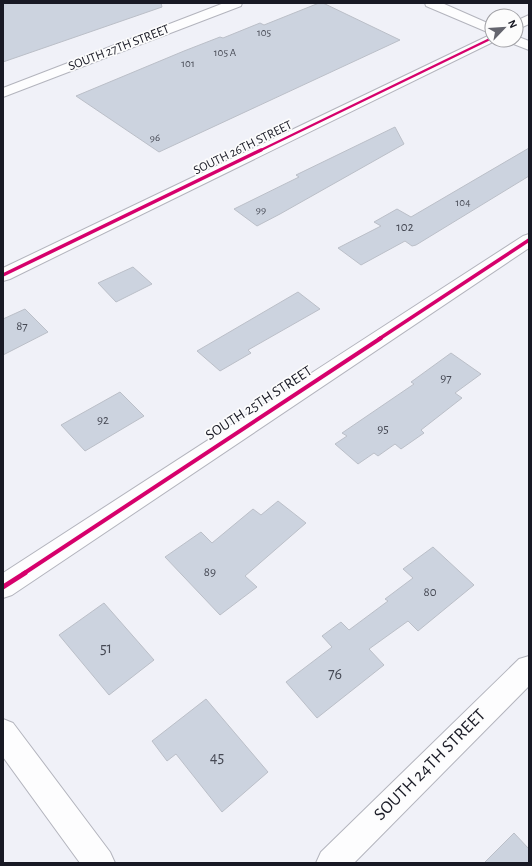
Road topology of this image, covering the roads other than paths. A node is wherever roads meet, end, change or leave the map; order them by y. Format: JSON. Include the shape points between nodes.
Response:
{"nodes":[{"id":1,"x":236,"y":3,"type":"edge"},
{"id":2,"x":431,"y":3,"type":"edge"},
{"id":3,"x":484,"y":26,"type":"edge"},
{"id":4,"x":484,"y":42,"type":"edge"},
{"id":5,"x":3,"y":93,"type":"edge"},
{"id":6,"x":529,"y":240,"type":"edge"},
{"id":7,"x":3,"y":276,"type":"edge"},
{"id":8,"x":3,"y":587,"type":"edge"},
{"id":9,"x":529,"y":668,"type":"edge"},
{"id":10,"x":3,"y":732,"type":"edge"},
{"id":11,"x":99,"y":863,"type":"edge"},
{"id":12,"x":332,"y":863,"type":"edge"}],
"edges":[{"from":1,"to":5,"type":"street","name":"SOUTH 27TH STREET"},
{"from":2,"to":3,"type":"street"},
{"from":4,"to":7,"type":"street","name":"SOUTH 26TH STREET"},
{"from":6,"to":8,"type":"street","name":"SOUTH 25TH STREET"},
{"from":9,"to":12,"type":"street","name":"SOUTH 24TH STREET"},
{"from":10,"to":11,"type":"street"}]}
